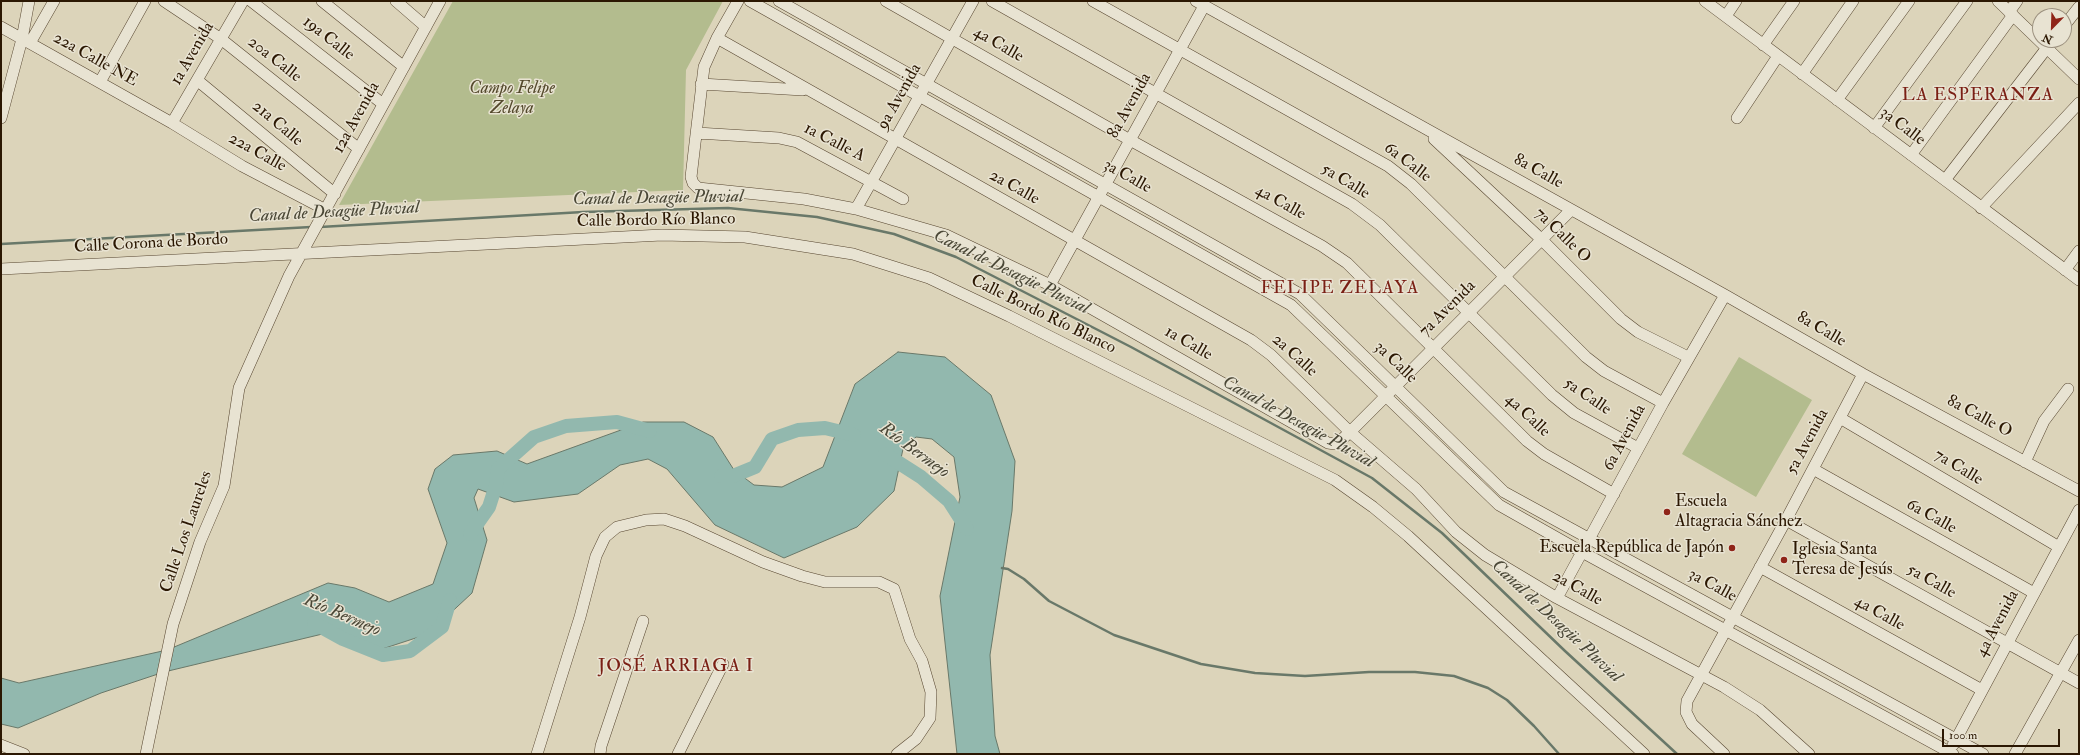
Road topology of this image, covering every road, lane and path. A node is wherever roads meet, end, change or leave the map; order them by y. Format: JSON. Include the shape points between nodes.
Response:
{"nodes":[{"id":1,"x":29,"y":1,"type":"edge"},
{"id":2,"x":54,"y":1,"type":"edge"},
{"id":3,"x":145,"y":1,"type":"edge"},
{"id":4,"x":164,"y":1,"type":"edge"},
{"id":5,"x":243,"y":1,"type":"edge"},
{"id":6,"x":251,"y":1,"type":"edge"},
{"id":7,"x":322,"y":1,"type":"edge"},
{"id":8,"x":396,"y":1,"type":"edge"},
{"id":9,"x":440,"y":1,"type":"edge"},
{"id":10,"x":738,"y":1,"type":"edge"},
{"id":11,"x":750,"y":1,"type":"edge"},
{"id":12,"x":779,"y":1,"type":"edge"},
{"id":13,"x":886,"y":1,"type":"edge"},
{"id":14,"x":973,"y":1,"type":"edge"},
{"id":15,"x":992,"y":1,"type":"edge"},
{"id":16,"x":1093,"y":1,"type":"edge"},
{"id":17,"x":1705,"y":1,"type":"edge"},
{"id":18,"x":1736,"y":1,"type":"edge"},
{"id":19,"x":1794,"y":1,"type":"edge"},
{"id":20,"x":1853,"y":1,"type":"edge"},
{"id":21,"x":1909,"y":1,"type":"edge"},
{"id":22,"x":1967,"y":1,"type":"edge"},
{"id":23,"x":1998,"y":1,"type":"edge"},
{"id":24,"x":2017,"y":1,"type":"edge"},
{"id":25,"x":1200,"y":3,"type":"edge"},
{"id":26,"x":2079,"y":7,"type":"edge"},
{"id":27,"x":2011,"y":14,"type":"junction"},
{"id":28,"x":1726,"y":16,"type":"junction"},
{"id":29,"x":2072,"y":16,"type":"edge"},
{"id":30,"x":1,"y":27,"type":"edge"},
{"id":31,"x":426,"y":27,"type":"junction"},
{"id":32,"x":2032,"y":30,"type":"edge"},
{"id":33,"x":717,"y":38,"type":"junction"},
{"id":34,"x":952,"y":38,"type":"junction"},
{"id":35,"x":221,"y":39,"type":"junction"},
{"id":36,"x":26,"y":41,"type":"junction"},
{"id":37,"x":1763,"y":45,"type":"junction"},
{"id":38,"x":2047,"y":48,"type":"edge"},
{"id":39,"x":2053,"y":48,"type":"edge"},
{"id":40,"x":1181,"y":50,"type":"junction"},
{"id":41,"x":1778,"y":56,"type":"junction"},
{"id":42,"x":404,"y":67,"type":"junction"},
{"id":43,"x":1802,"y":74,"type":"junction"},
{"id":44,"x":2079,"y":79,"type":"edge"},
{"id":45,"x":197,"y":80,"type":"junction"},
{"id":46,"x":100,"y":82,"type":"junction"},
{"id":47,"x":927,"y":83,"type":"junction"},
{"id":48,"x":701,"y":84,"type":"junction"},
{"id":49,"x":806,"y":90,"type":"junction"},
{"id":50,"x":1156,"y":93,"type":"junction"},
{"id":51,"x":920,"y":96,"type":"junction"},
{"id":52,"x":1837,"y":100,"type":"junction"},
{"id":53,"x":2079,"y":103,"type":"edge"},
{"id":54,"x":384,"y":104,"type":"junction"},
{"id":55,"x":1,"y":118,"type":"edge"},
{"id":56,"x":1736,"y":118,"type":"dead end"},
{"id":57,"x":172,"y":124,"type":"junction"},
{"id":58,"x":1421,"y":126,"type":"junction"},
{"id":59,"x":1874,"y":128,"type":"junction"},
{"id":60,"x":697,"y":133,"type":"junction"},
{"id":61,"x":895,"y":140,"type":"junction"},
{"id":62,"x":1130,"y":140,"type":"junction"},
{"id":63,"x":359,"y":149,"type":"junction"},
{"id":64,"x":1911,"y":155,"type":"junction"},
{"id":65,"x":1944,"y":180,"type":"junction"},
{"id":66,"x":873,"y":182,"type":"junction"},
{"id":67,"x":1105,"y":184,"type":"junction"},
{"id":68,"x":335,"y":194,"type":"junction"},
{"id":69,"x":1099,"y":196,"type":"junction"},
{"id":70,"x":903,"y":199,"type":"dead end"},
{"id":71,"x":1981,"y":208,"type":"junction"},
{"id":72,"x":856,"y":209,"type":"junction"},
{"id":73,"x":326,"y":210,"type":"junction"},
{"id":74,"x":1571,"y":210,"type":"junction"},
{"id":75,"x":1541,"y":239,"type":"junction"},
{"id":76,"x":1075,"y":241,"type":"junction"},
{"id":77,"x":2079,"y":251,"type":"edge"},
{"id":78,"x":304,"y":252,"type":"junction"},
{"id":79,"x":1,"y":269,"type":"edge"},
{"id":80,"x":2065,"y":270,"type":"junction"},
{"id":81,"x":1504,"y":277,"type":"junction"},
{"id":82,"x":2079,"y":280,"type":"edge"},
{"id":83,"x":1050,"y":285,"type":"junction"},
{"id":84,"x":1725,"y":295,"type":"junction"},
{"id":85,"x":1469,"y":314,"type":"junction"},
{"id":86,"x":1432,"y":350,"type":"junction"},
{"id":87,"x":1688,"y":357,"type":"junction"},
{"id":88,"x":1863,"y":374,"type":"junction"},
{"id":89,"x":1395,"y":386,"type":"junction"},
{"id":90,"x":2068,"y":389,"type":"dead end"},
{"id":91,"x":1385,"y":395,"type":"junction"},
{"id":92,"x":1663,"y":404,"type":"junction"},
{"id":93,"x":1840,"y":418,"type":"junction"},
{"id":94,"x":1350,"y":432,"type":"junction"},
{"id":95,"x":1638,"y":448,"type":"junction"},
{"id":96,"x":2025,"y":462,"type":"junction"},
{"id":97,"x":1813,"y":469,"type":"junction"},
{"id":98,"x":2079,"y":491,"type":"edge"},
{"id":99,"x":1614,"y":494,"type":"junction"},
{"id":100,"x":2079,"y":510,"type":"edge"},
{"id":101,"x":1786,"y":520,"type":"junction"},
{"id":102,"x":1589,"y":540,"type":"junction"},
{"id":103,"x":2059,"y":547,"type":"junction"},
{"id":104,"x":1582,"y":552,"type":"junction"},
{"id":105,"x":1760,"y":567,"type":"junction"},
{"id":106,"x":2034,"y":593,"type":"junction"},
{"id":107,"x":1557,"y":598,"type":"junction"},
{"id":108,"x":1733,"y":617,"type":"junction"},
{"id":109,"x":642,"y":621,"type":"dead end"},
{"id":110,"x":1725,"y":630,"type":"junction"},
{"id":111,"x":2079,"y":640,"type":"edge"},
{"id":112,"x":2007,"y":643,"type":"junction"},
{"id":113,"x":723,"y":664,"type":"dead end"},
{"id":114,"x":2061,"y":672,"type":"junction"},
{"id":115,"x":1702,"y":674,"type":"junction"},
{"id":116,"x":2079,"y":683,"type":"edge"},
{"id":117,"x":1982,"y":690,"type":"junction"},
{"id":118,"x":1956,"y":739,"type":"junction"},
{"id":119,"x":1,"y":745,"type":"edge"},
{"id":120,"x":1950,"y":753,"type":"edge"},
{"id":121,"x":24,"y":754,"type":"edge"},
{"id":122,"x":146,"y":754,"type":"edge"},
{"id":123,"x":537,"y":754,"type":"edge"},
{"id":124,"x":600,"y":754,"type":"edge"},
{"id":125,"x":678,"y":754,"type":"edge"},
{"id":126,"x":897,"y":754,"type":"edge"},
{"id":127,"x":1644,"y":754,"type":"edge"},
{"id":128,"x":1724,"y":754,"type":"edge"},
{"id":129,"x":1809,"y":754,"type":"edge"},
{"id":130,"x":1983,"y":754,"type":"edge"},
{"id":131,"x":2016,"y":754,"type":"edge"}],
"edges":[{"from":1,"to":36,"type":"street"},
{"from":2,"to":36,"type":"street"},
{"from":3,"to":46,"type":"street"},
{"from":4,"to":35,"type":"street","name":"20a Calle"},
{"from":5,"to":35,"type":"street","name":"1a Avenida"},
{"from":6,"to":54,"type":"street","name":"19a Calle"},
{"from":7,"to":42,"type":"street"},
{"from":8,"to":31,"type":"street"},
{"from":9,"to":31,"type":"street","name":"12a Avenida"},
{"from":10,"to":33,"type":"street"},
{"from":11,"to":51,"type":"street","name":"3a Calle"},
{"from":12,"to":47,"type":"street","name":"3a Calle"},
{"from":13,"to":34,"type":"street","name":"4a Calle"},
{"from":14,"to":34,"type":"street","name":"9a Avenida"},
{"from":15,"to":50,"type":"street","name":"5a Calle"},
{"from":16,"to":40,"type":"street","name":"6a Calle"},
{"from":17,"to":28,"type":"street","name":"3a Calle"},
{"from":18,"to":28,"type":"street"},
{"from":19,"to":37,"type":"street"},
{"from":20,"to":43,"type":"street"},
{"from":21,"to":52,"type":"street"},
{"from":22,"to":59,"type":"street"},
{"from":23,"to":27,"type":"street"},
{"from":24,"to":27,"type":"street"},
{"from":25,"to":40,"type":"street","name":"8a Avenida"},
{"from":25,"to":58,"type":"street","name":"8a Calle"},
{"from":26,"to":29,"type":"street"},
{"from":27,"to":32,"type":"street"},
{"from":27,"to":64,"type":"street"},
{"from":28,"to":37,"type":"street","name":"3a Calle"},
{"from":30,"to":36,"type":"street","name":"22a Calle NE"},
{"from":31,"to":42,"type":"street","name":"12a Avenida"},
{"from":33,"to":48,"type":"street","via":[[704,67]]},
{"from":33,"to":49,"type":"street","name":"2a Calle"},
{"from":34,"to":47,"type":"street","name":"9a Avenida"},
{"from":34,"to":62,"type":"street","name":"4a Calle"},
{"from":35,"to":45,"type":"street","name":"1a Avenida"},
{"from":35,"to":63,"type":"street","name":"20a Calle"},
{"from":36,"to":46,"type":"street","name":"22a Calle NE"},
{"from":36,"to":55,"type":"street"},
{"from":37,"to":41,"type":"street","name":"3a Calle"},
{"from":38,"to":65,"type":"street"},
{"from":39,"to":44,"type":"street"},
{"from":40,"to":50,"type":"street","name":"8a Avenida"},
{"from":40,"to":81,"type":"street","name":"6a Calle","via":[[1388,166],[1411,184]]},
{"from":41,"to":43,"type":"street","name":"3a Calle"},
{"from":41,"to":56,"type":"street"},
{"from":42,"to":54,"type":"street","name":"12a Avenida"},
{"from":43,"to":52,"type":"street","name":"3a Calle"},
{"from":45,"to":57,"type":"street","name":"1a Avenida"},
{"from":45,"to":68,"type":"street","name":"21a Calle"},
{"from":46,"to":57,"type":"street","name":"22a Calle NE"},
{"from":47,"to":51,"type":"street","name":"9a Avenida"},
{"from":47,"to":67,"type":"street","name":"3a Calle"},
{"from":48,"to":49,"type":"street"},
{"from":48,"to":60,"type":"street"},
{"from":49,"to":61,"type":"street","name":"2a Calle"},
{"from":50,"to":62,"type":"street","name":"8a Avenida"},
{"from":50,"to":85,"type":"street","name":"5a Calle","via":[[1352,204],[1380,225]]},
{"from":51,"to":61,"type":"street","name":"9a Avenida"},
{"from":51,"to":69,"type":"street","name":"3a Calle"},
{"from":52,"to":59,"type":"street","name":"3a Calle"},
{"from":53,"to":71,"type":"street"},
{"from":54,"to":63,"type":"street","name":"12a Avenida"},
{"from":57,"to":73,"type":"street","name":"22a Calle","via":[[242,166]]},
{"from":58,"to":74,"type":"street","name":"8a Calle"},
{"from":58,"to":75,"type":"street","name":"7a Calle O"},
{"from":59,"to":64,"type":"street","name":"3a Calle"},
{"from":60,"to":66,"type":"street","name":"1a Calle A","via":[[779,138],[797,142]]},
{"from":60,"to":72,"type":"street","via":[[691,177],[698,188],[804,199]]},
{"from":61,"to":66,"type":"street","name":"9a Avenida"},
{"from":61,"to":76,"type":"street","name":"2a Calle"},
{"from":62,"to":67,"type":"street","name":"8a Avenida"},
{"from":62,"to":86,"type":"street","name":"4a Calle","via":[[1322,246],[1347,263]]},
{"from":63,"to":68,"type":"street","name":"12a Avenida"},
{"from":64,"to":65,"type":"street","name":"3a Calle"},
{"from":65,"to":71,"type":"street","name":"3a Calle"},
{"from":66,"to":70,"type":"street","name":"1a Calle A"},
{"from":66,"to":72,"type":"street","name":"9a Avenida"},
{"from":67,"to":69,"type":"street","name":"8a Avenida"},
{"from":67,"to":89,"type":"street","name":"3a Calle","via":[[1300,294]]},
{"from":68,"to":73,"type":"street","name":"12a Avenida"},
{"from":69,"to":76,"type":"street","name":"8a Avenida"},
{"from":69,"to":91,"type":"street","name":"3a Calle","via":[[1291,305]]},
{"from":71,"to":80,"type":"street","name":"3a Calle"},
{"from":72,"to":83,"type":"street","via":[[946,235]]},
{"from":73,"to":78,"type":"street","name":"12a Avenida"},
{"from":74,"to":75,"type":"street","name":"7a Avenida"},
{"from":74,"to":84,"type":"street","name":"8a Calle"},
{"from":75,"to":81,"type":"street","name":"7a Avenida"},
{"from":75,"to":87,"type":"street","name":"7a Calle O","via":[[1638,332]]},
{"from":76,"to":83,"type":"street","name":"8a Avenida"},
{"from":76,"to":94,"type":"street","name":"2a Calle","via":[[1250,340],[1271,355]]},
{"from":77,"to":80,"type":"street"},
{"from":78,"to":79,"type":"street","name":"Calle Corona de Bordo"},
{"from":78,"to":122,"type":"street","name":"Calle Los Laureles","via":[[289,276],[240,388],[224,486],[200,542],[173,624]]},
{"from":78,"to":127,"type":"street","name":"Calle Bordo Río Blanco","via":[[662,235],[746,237],[853,254],[929,278],[1335,480],[1408,536]]},
{"from":80,"to":82,"type":"street","name":"3a Calle"},
{"from":81,"to":85,"type":"street","name":"7a Avenida"},
{"from":81,"to":92,"type":"street","name":"6a Calle","via":[[1604,371]]},
{"from":83,"to":94,"type":"street","name":"1a Calle","via":[[1321,439],[1335,444]]},
{"from":84,"to":87,"type":"street","name":"6a Avenida"},
{"from":84,"to":88,"type":"street","name":"8a Calle"},
{"from":85,"to":86,"type":"street","name":"7a Avenida"},
{"from":85,"to":95,"type":"street","name":"5a Calle","via":[[1574,413]]},
{"from":86,"to":89,"type":"street","name":"7a Avenida"},
{"from":86,"to":99,"type":"street","name":"4a Calle","via":[[1538,450]]},
{"from":87,"to":92,"type":"street","name":"6a Avenida"},
{"from":88,"to":93,"type":"street","name":"5a Avenida"},
{"from":88,"to":96,"type":"street","name":"8a Calle O"},
{"from":89,"to":91,"type":"street","name":"7a Avenida"},
{"from":89,"to":102,"type":"street","name":"3a Calle","via":[[1504,492]]},
{"from":90,"to":96,"type":"street","via":[[2044,421]]},
{"from":91,"to":94,"type":"street","name":"7a Avenida"},
{"from":91,"to":104,"type":"street","name":"3a Calle","via":[[1499,505]]},
{"from":92,"to":95,"type":"street","name":"6a Avenida"},
{"from":93,"to":97,"type":"street","name":"5a Avenida"},
{"from":93,"to":103,"type":"street","name":"7a Calle"},
{"from":94,"to":107,"type":"street","name":"2a Calle","via":[[1416,489],[1462,536],[1485,555]]},
{"from":95,"to":99,"type":"street","name":"6a Avenida"},
{"from":96,"to":98,"type":"street","name":"8a Calle O"},
{"from":97,"to":101,"type":"street","name":"5a Avenida"},
{"from":97,"to":106,"type":"street","name":"6a Calle"},
{"from":99,"to":102,"type":"street","name":"6a Avenida"},
{"from":100,"to":103,"type":"street","name":"4a Avenida"},
{"from":101,"to":105,"type":"street","name":"5a Avenida"},
{"from":101,"to":112,"type":"street","name":"5a Calle"},
{"from":102,"to":104,"type":"street","name":"6a Avenida"},
{"from":102,"to":108,"type":"street","name":"3a Calle"},
{"from":103,"to":106,"type":"street","name":"4a Avenida"},
{"from":104,"to":107,"type":"street","name":"6a Avenida"},
{"from":104,"to":110,"type":"street","name":"3a Calle"},
{"from":105,"to":108,"type":"street","name":"5a Avenida"},
{"from":105,"to":117,"type":"street","name":"4a Calle"},
{"from":106,"to":112,"type":"street","name":"4a Avenida"},
{"from":107,"to":115,"type":"street","name":"2a Calle"},
{"from":108,"to":110,"type":"street","name":"5a Avenida"},
{"from":108,"to":118,"type":"street","name":"3a Calle"},
{"from":109,"to":124,"type":"street"},
{"from":110,"to":115,"type":"street","name":"5a Avenida"},
{"from":110,"to":120,"type":"street","name":"3a Calle"},
{"from":111,"to":114,"type":"street"},
{"from":112,"to":114,"type":"street","name":"5a Calle"},
{"from":112,"to":117,"type":"street","name":"4a Avenida"},
{"from":113,"to":125,"type":"street"},
{"from":114,"to":116,"type":"street","name":"5a Calle"},
{"from":114,"to":131,"type":"street"},
{"from":115,"to":128,"type":"street","via":[[1687,701],[1686,712],[1692,724]]},
{"from":115,"to":129,"type":"street","name":"2a Calle","via":[[1760,710]]},
{"from":117,"to":118,"type":"street","name":"4a Avenida"},
{"from":118,"to":120,"type":"street","name":"4a Avenida"},
{"from":118,"to":130,"type":"street","name":"3a Calle"},
{"from":119,"to":121,"type":"street"},
{"from":123,"to":126,"type":"street","via":[[596,556],[605,537],[617,527],[646,520],[664,520],[685,526],[763,562],[802,576],[825,582],[879,582],[894,589],[910,639],[922,661],[931,692],[930,718],[916,739]]}]}
